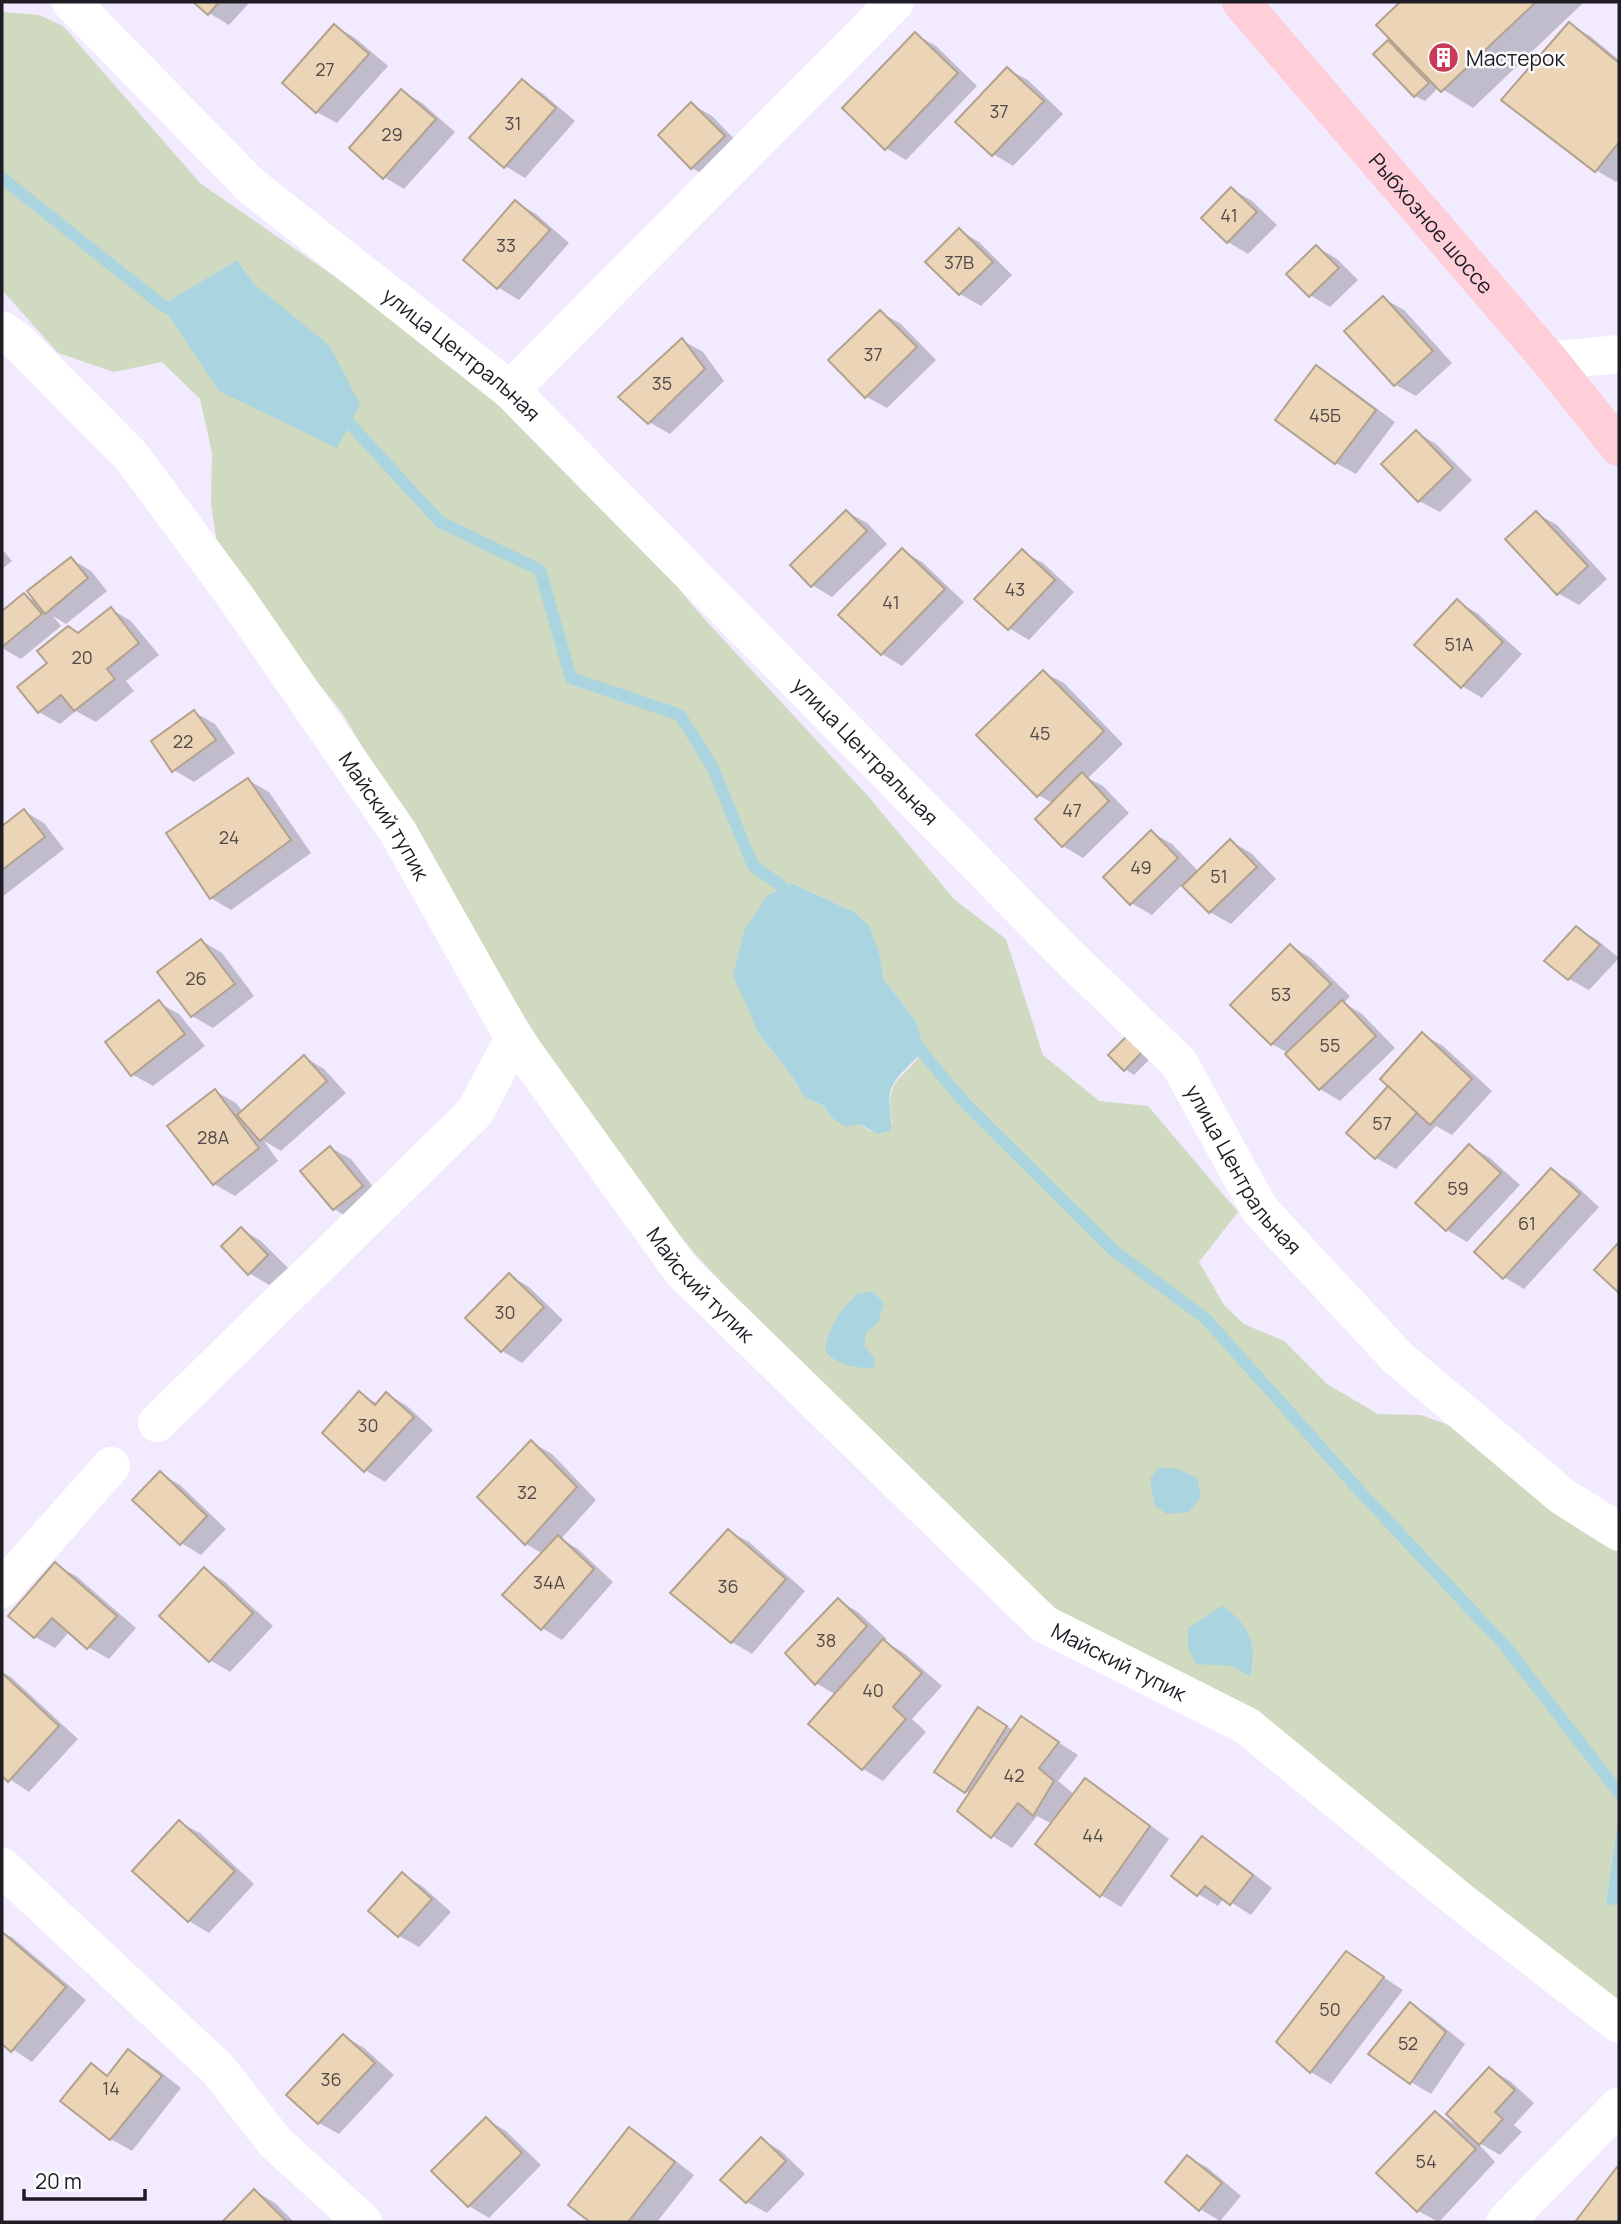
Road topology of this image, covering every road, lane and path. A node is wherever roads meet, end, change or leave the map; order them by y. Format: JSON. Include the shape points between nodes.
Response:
{"nodes":[{"id":1,"x":71,"y":2,"type":"edge"},
{"id":2,"x":895,"y":2,"type":"edge"},
{"id":3,"x":1241,"y":2,"type":"edge"},
{"id":4,"x":2,"y":330,"type":"edge"},
{"id":5,"x":1619,"y":354,"type":"edge"},
{"id":6,"x":1550,"y":361,"type":"junction"},
{"id":7,"x":510,"y":390,"type":"junction"},
{"id":8,"x":1619,"y":447,"type":"edge"},
{"id":9,"x":514,"y":1038,"type":"junction"},
{"id":10,"x":157,"y":1423,"type":"dead end"},
{"id":11,"x":111,"y":1466,"type":"dead end"},
{"id":12,"x":1619,"y":1532,"type":"edge"},
{"id":13,"x":2,"y":1589,"type":"edge"},
{"id":14,"x":2,"y":1867,"type":"edge"},
{"id":15,"x":1619,"y":2024,"type":"edge"},
{"id":16,"x":1619,"y":2106,"type":"edge"},
{"id":17,"x":363,"y":2222,"type":"edge"},
{"id":18,"x":1505,"y":2222,"type":"edge"}],
"edges":[{"from":1,"to":7,"type":"street","name":"улица Центральная","via":[[250,185]]},
{"from":2,"to":7,"type":"street"},
{"from":3,"to":6,"type":"main road","name":"Рыбхозное шоссе"},
{"from":4,"to":9,"type":"street","name":"Майский тупик","via":[[132,457],[237,599],[398,832]]},
{"from":5,"to":6,"type":"street"},
{"from":6,"to":8,"type":"main road","name":"Рыбхозное шоссе"},
{"from":7,"to":12,"type":"street","name":"улица Центральная","via":[[1070,958],[1180,1063],[1260,1210],[1397,1357],[1562,1496]]},
{"from":9,"to":10,"type":"street","via":[[475,1112]]},
{"from":9,"to":15,"type":"street","name":"Майский тупик","via":[[682,1270],[1044,1624],[1247,1726]]},
{"from":11,"to":13,"type":"street"},
{"from":14,"to":17,"type":"street","via":[[218,2069],[275,2142]]},
{"from":16,"to":18,"type":"street"}]}
